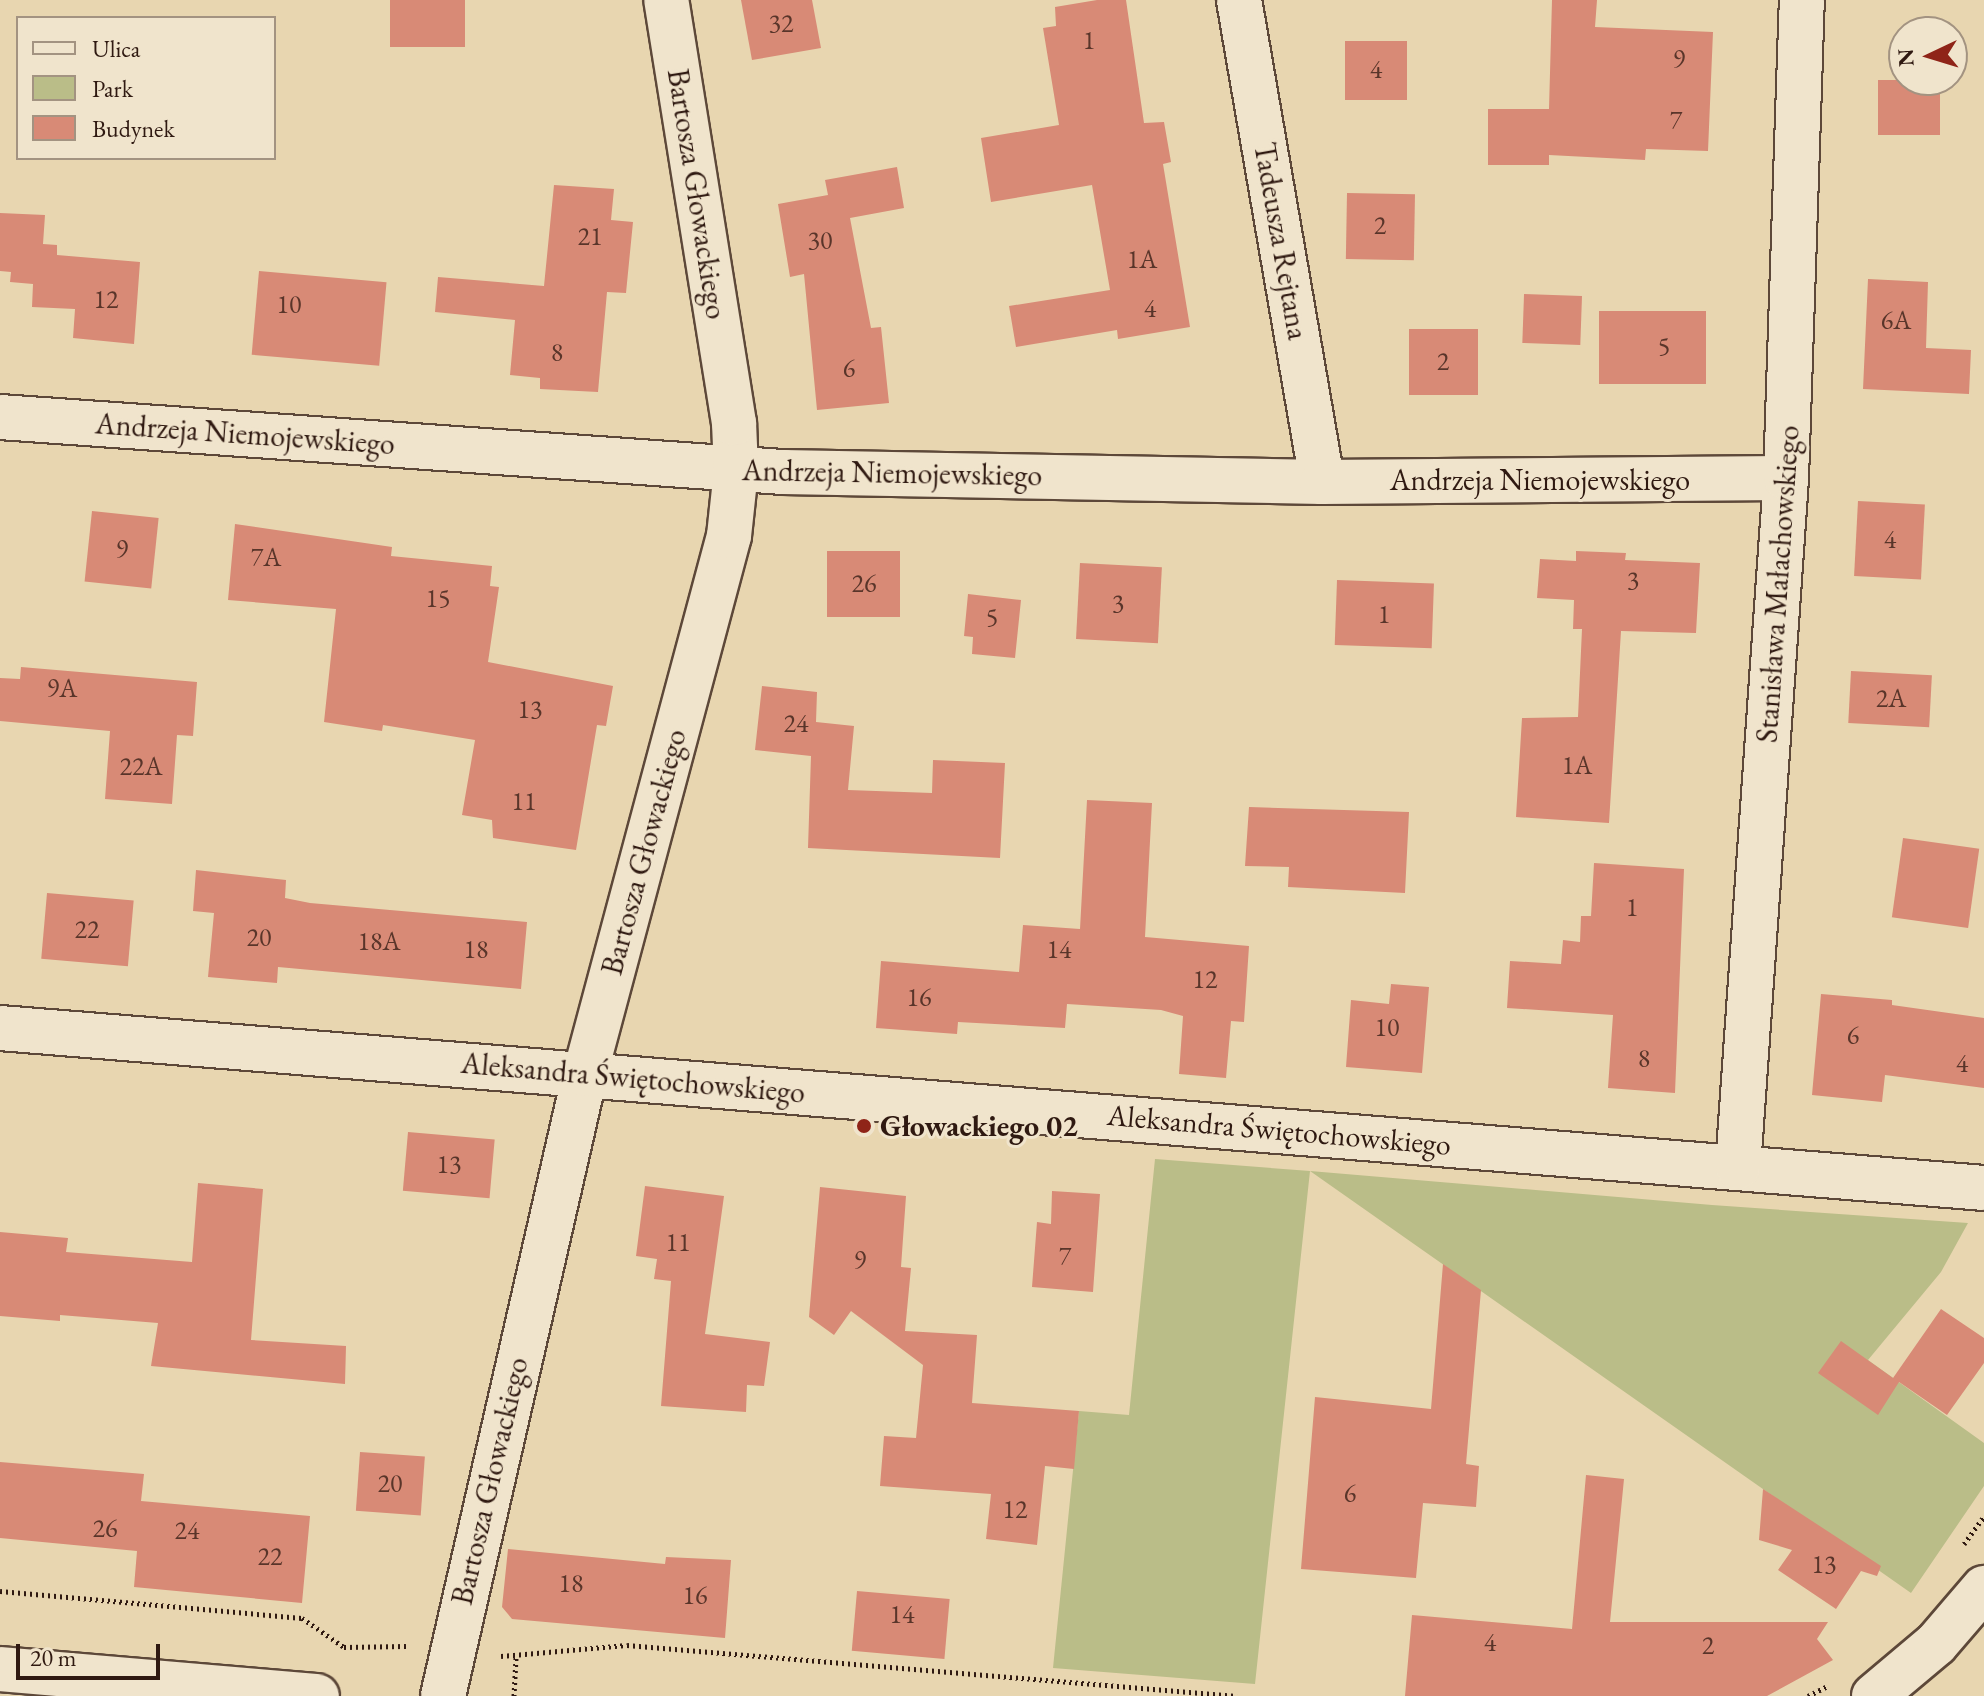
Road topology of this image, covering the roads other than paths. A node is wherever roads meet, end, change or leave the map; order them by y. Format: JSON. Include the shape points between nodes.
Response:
{"nodes":[{"id":1,"x":666,"y":0,"type":"edge"},
{"id":2,"x":1239,"y":0,"type":"edge"},
{"id":3,"x":1802,"y":0,"type":"edge"},
{"id":4,"x":0,"y":417,"type":"edge"},
{"id":5,"x":736,"y":470,"type":"junction"},
{"id":6,"x":1786,"y":478,"type":"junction"},
{"id":7,"x":1322,"y":482,"type":"junction"},
{"id":8,"x":0,"y":1028,"type":"edge"},
{"id":9,"x":585,"y":1074,"type":"junction"},
{"id":10,"x":1738,"y":1167,"type":"junction"},
{"id":11,"x":1984,"y":1188,"type":"edge"},
{"id":12,"x":1984,"y":1588,"type":"edge"},
{"id":13,"x":0,"y":1669,"type":"edge"},
{"id":14,"x":317,"y":1696,"type":"edge"},
{"id":15,"x":443,"y":1696,"type":"edge"},
{"id":16,"x":1874,"y":1696,"type":"edge"}],
"edges":[{"from":1,"to":5,"type":"street","name":"Bartosza Głowackiego","via":[[734,423]]},
{"from":2,"to":7,"type":"street","name":"Tadeusza Rejtana"},
{"from":3,"to":6,"type":"street","name":"Stanisława Małachowskiego"},
{"from":4,"to":5,"type":"street","name":"Andrzeja Niemojewskiego"},
{"from":5,"to":7,"type":"street","name":"Andrzeja Niemojewskiego"},
{"from":5,"to":9,"type":"street","name":"Bartosza Głowackiego","via":[[729,536]]},
{"from":6,"to":7,"type":"street","name":"Andrzeja Niemojewskiego"},
{"from":6,"to":10,"type":"street","name":"Stanisława Małachowskiego"},
{"from":8,"to":9,"type":"street","name":"Aleksandra Świętochowskiego"},
{"from":9,"to":10,"type":"street","name":"Aleksandra Świętochowskiego"},
{"from":9,"to":15,"type":"street","name":"Bartosza Głowackiego"},
{"from":10,"to":11,"type":"street","name":"Aleksandra Świętochowskiego"},
{"from":12,"to":16,"type":"street","via":[[1936,1644]]},
{"from":13,"to":14,"type":"street"}]}
